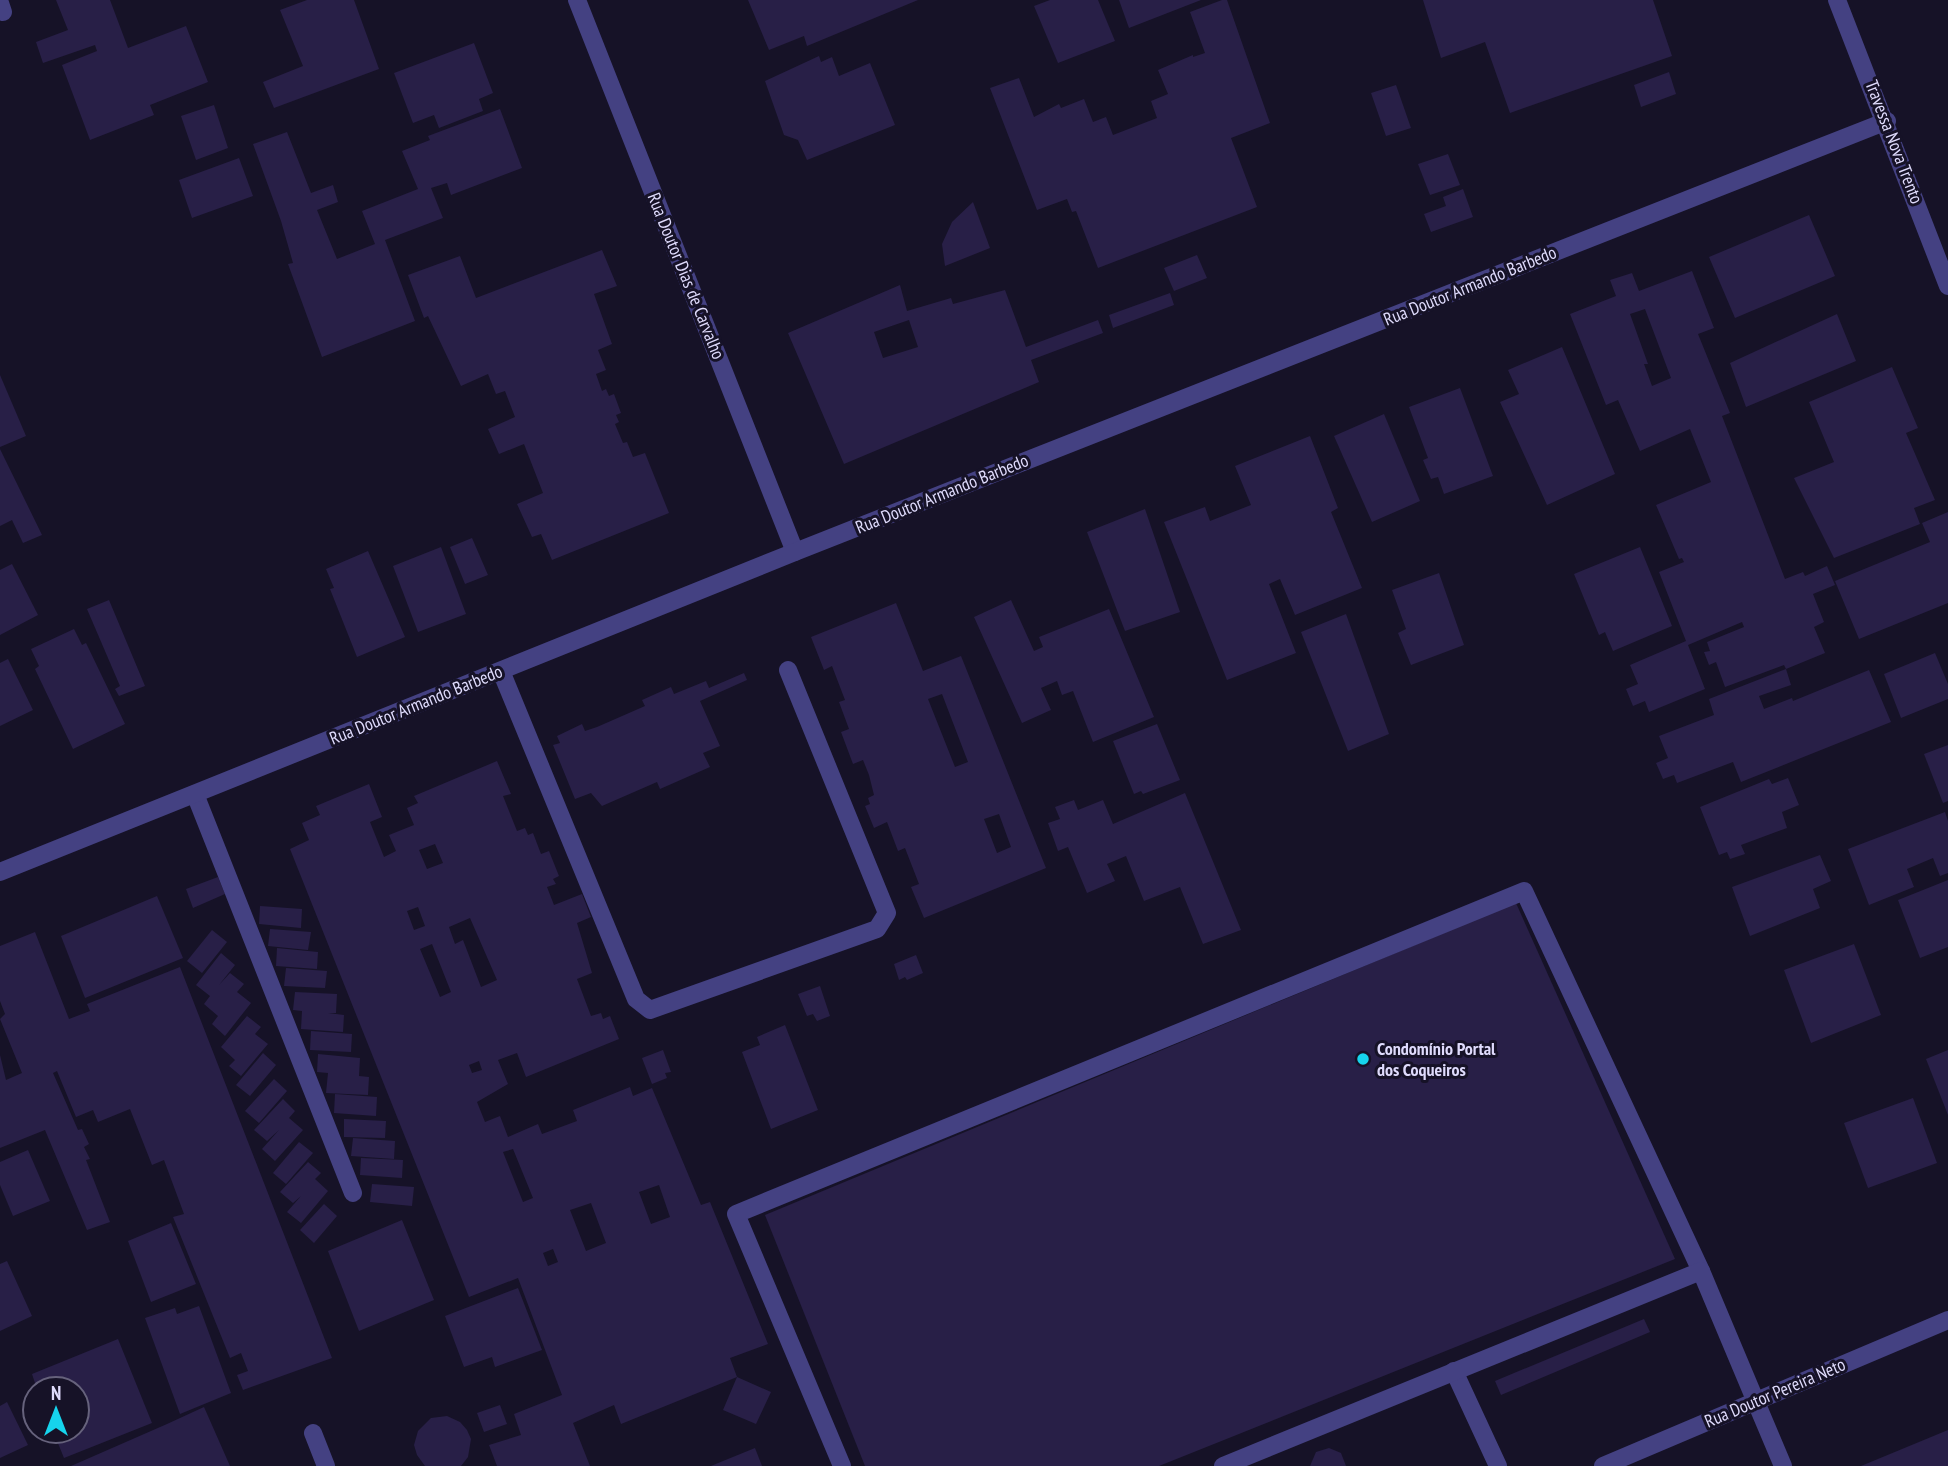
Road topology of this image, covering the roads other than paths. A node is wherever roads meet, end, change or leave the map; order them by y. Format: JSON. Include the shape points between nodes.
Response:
{"nodes":[{"id":1,"x":577,"y":0,"type":"edge"},
{"id":2,"x":1837,"y":0,"type":"edge"},
{"id":3,"x":1887,"y":121,"type":"junction"},
{"id":4,"x":1948,"y":286,"type":"edge"},
{"id":5,"x":795,"y":552,"type":"junction"},
{"id":6,"x":788,"y":670,"type":"dead end"},
{"id":7,"x":501,"y":671,"type":"junction"},
{"id":8,"x":195,"y":793,"type":"junction"},
{"id":9,"x":0,"y":872,"type":"edge"},
{"id":10,"x":353,"y":1193,"type":"dead end"},
{"id":11,"x":1701,"y":1271,"type":"junction"},
{"id":12,"x":1948,"y":1320,"type":"edge"},
{"id":13,"x":1454,"y":1371,"type":"junction"},
{"id":14,"x":1756,"y":1402,"type":"junction"},
{"id":15,"x":313,"y":1433,"type":"dead end"},
{"id":16,"x":326,"y":1466,"type":"edge"},
{"id":17,"x":842,"y":1466,"type":"edge"},
{"id":18,"x":1223,"y":1466,"type":"edge"},
{"id":19,"x":1498,"y":1466,"type":"edge"},
{"id":20,"x":1602,"y":1466,"type":"edge"},
{"id":21,"x":1783,"y":1466,"type":"edge"}],
"edges":[{"from":1,"to":5,"type":"street","name":"Rua Doutor Dias de Carvalho"},
{"from":2,"to":3,"type":"street","name":"Travessa Nova Trento"},
{"from":3,"to":4,"type":"street","name":"Travessa Nova Trento"},
{"from":3,"to":5,"type":"street","name":"Rua Doutor Armando Barbedo"},
{"from":5,"to":7,"type":"street","name":"Rua Doutor Armando Barbedo"},
{"from":6,"to":7,"type":"street","via":[[887,913],[877,929],[650,1010],[636,999]]},
{"from":7,"to":8,"type":"street","name":"Rua Doutor Armando Barbedo"},
{"from":8,"to":9,"type":"street","name":"Rua Doutor Armando Barbedo"},
{"from":8,"to":10,"type":"street"},
{"from":11,"to":13,"type":"street"},
{"from":11,"to":14,"type":"street"},
{"from":11,"to":17,"type":"street","via":[[1524,891],[736,1214]]},
{"from":12,"to":14,"type":"street","name":"Rua Doutor Pereira Neto"},
{"from":13,"to":18,"type":"street"},
{"from":13,"to":19,"type":"street"},
{"from":14,"to":20,"type":"street","name":"Rua Doutor Pereira Neto"},
{"from":14,"to":21,"type":"street"},
{"from":15,"to":16,"type":"street"}]}
